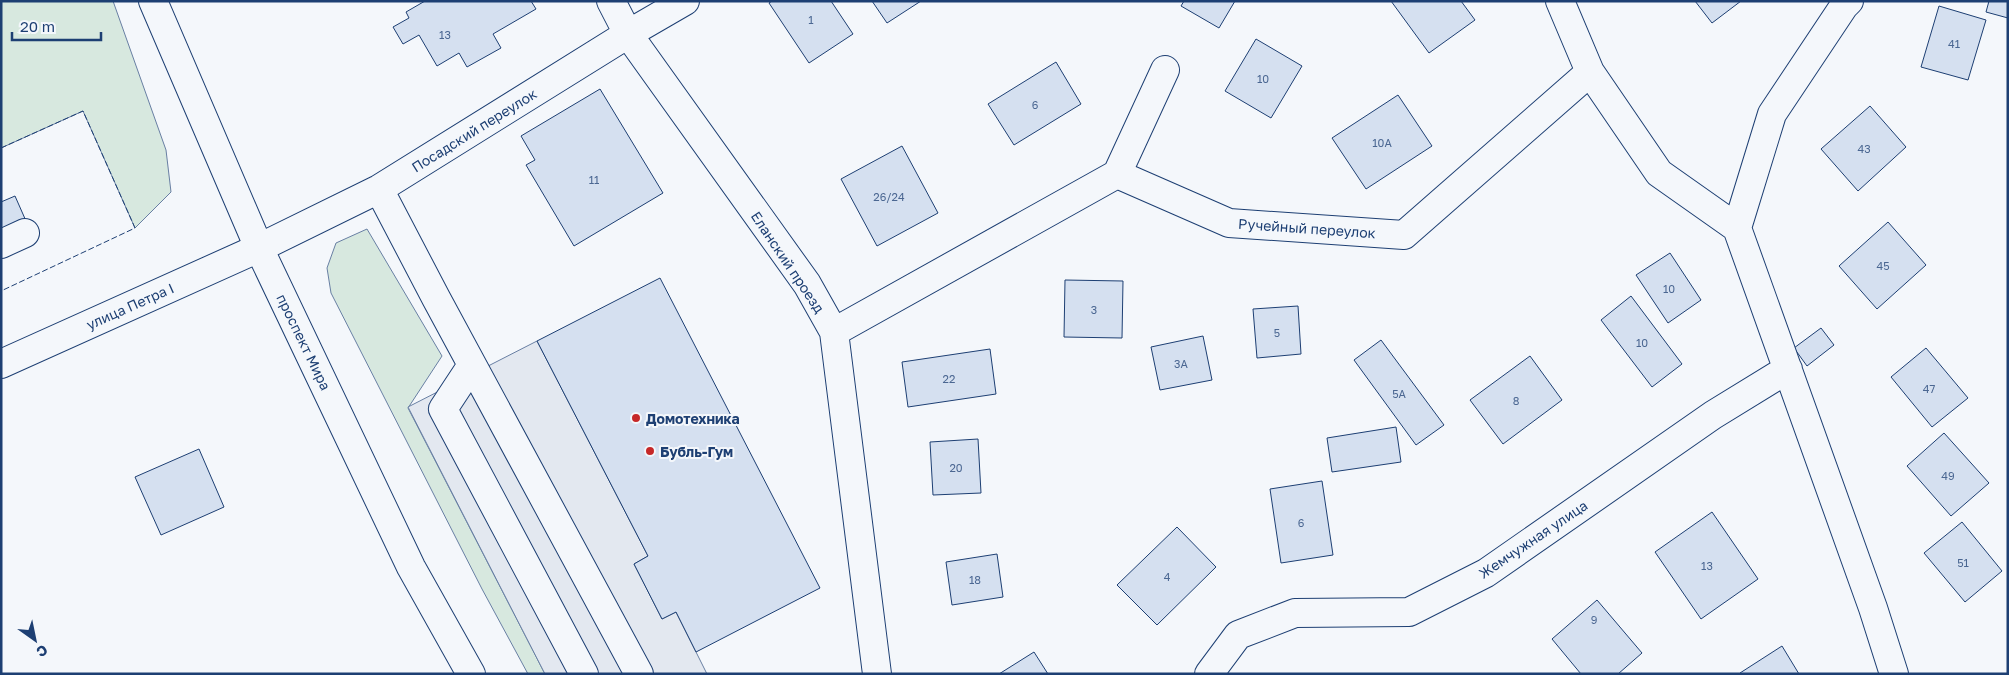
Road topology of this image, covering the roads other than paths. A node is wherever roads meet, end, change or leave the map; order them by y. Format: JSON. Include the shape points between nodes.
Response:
{"nodes":[{"id":1,"x":153,"y":1,"type":"edge"},
{"id":2,"x":610,"y":1,"type":"edge"},
{"id":3,"x":685,"y":1,"type":"edge"},
{"id":4,"x":1560,"y":1,"type":"edge"},
{"id":5,"x":1850,"y":1,"type":"edge"},
{"id":6,"x":628,"y":34,"type":"junction"},
{"id":7,"x":1165,"y":70,"type":"dead end"},
{"id":8,"x":1590,"y":72,"type":"junction"},
{"id":9,"x":1117,"y":174,"type":"junction"},
{"id":10,"x":379,"y":189,"type":"junction"},
{"id":11,"x":1738,"y":228,"type":"junction"},
{"id":12,"x":259,"y":248,"type":"junction"},
{"id":13,"x":834,"y":332,"type":"junction"},
{"id":14,"x":1,"y":364,"type":"edge"},
{"id":15,"x":472,"y":365,"type":"junction"},
{"id":16,"x":1788,"y":369,"type":"junction"},
{"id":17,"x":471,"y":674,"type":"edge"},
{"id":18,"x":584,"y":674,"type":"edge"},
{"id":19,"x":639,"y":674,"type":"edge"},
{"id":20,"x":877,"y":674,"type":"edge"},
{"id":21,"x":1209,"y":674,"type":"edge"},
{"id":22,"x":1894,"y":674,"type":"edge"}],
"edges":[{"from":1,"to":12,"type":"street","name":"проспект Мира"},
{"from":2,"to":6,"type":"street","name":"Еланский проезд"},
{"from":3,"to":6,"type":"street","name":"Посадский переулок"},
{"from":4,"to":8,"type":"street"},
{"from":5,"to":11,"type":"street","via":[[1772,114]]},
{"from":6,"to":10,"type":"street","name":"Посадский переулок"},
{"from":6,"to":13,"type":"street","name":"Еланский проезд","via":[[807,284]]},
{"from":7,"to":9,"type":"street"},
{"from":8,"to":9,"type":"street","name":"Ручейный переулок","via":[[1404,235],[1229,223]]},
{"from":8,"to":11,"type":"street","via":[[1659,172]]},
{"from":9,"to":13,"type":"street"},
{"from":10,"to":12,"type":"street","name":"Посадский переулок"},
{"from":10,"to":15,"type":"street"},
{"from":11,"to":16,"type":"street"},
{"from":12,"to":14,"type":"street","name":"улица Петра I"},
{"from":12,"to":17,"type":"street","name":"проспект Мира","via":[[411,567]]},
{"from":13,"to":20,"type":"street","name":"Еланский проезд"},
{"from":15,"to":18,"type":"street","via":[[443,409]]},
{"from":15,"to":19,"type":"street"},
{"from":16,"to":21,"type":"street","name":"Жемчужная улица","via":[[1713,415],[1486,573],[1409,612],[1294,613],[1238,635]]},
{"from":16,"to":22,"type":"street"}]}
